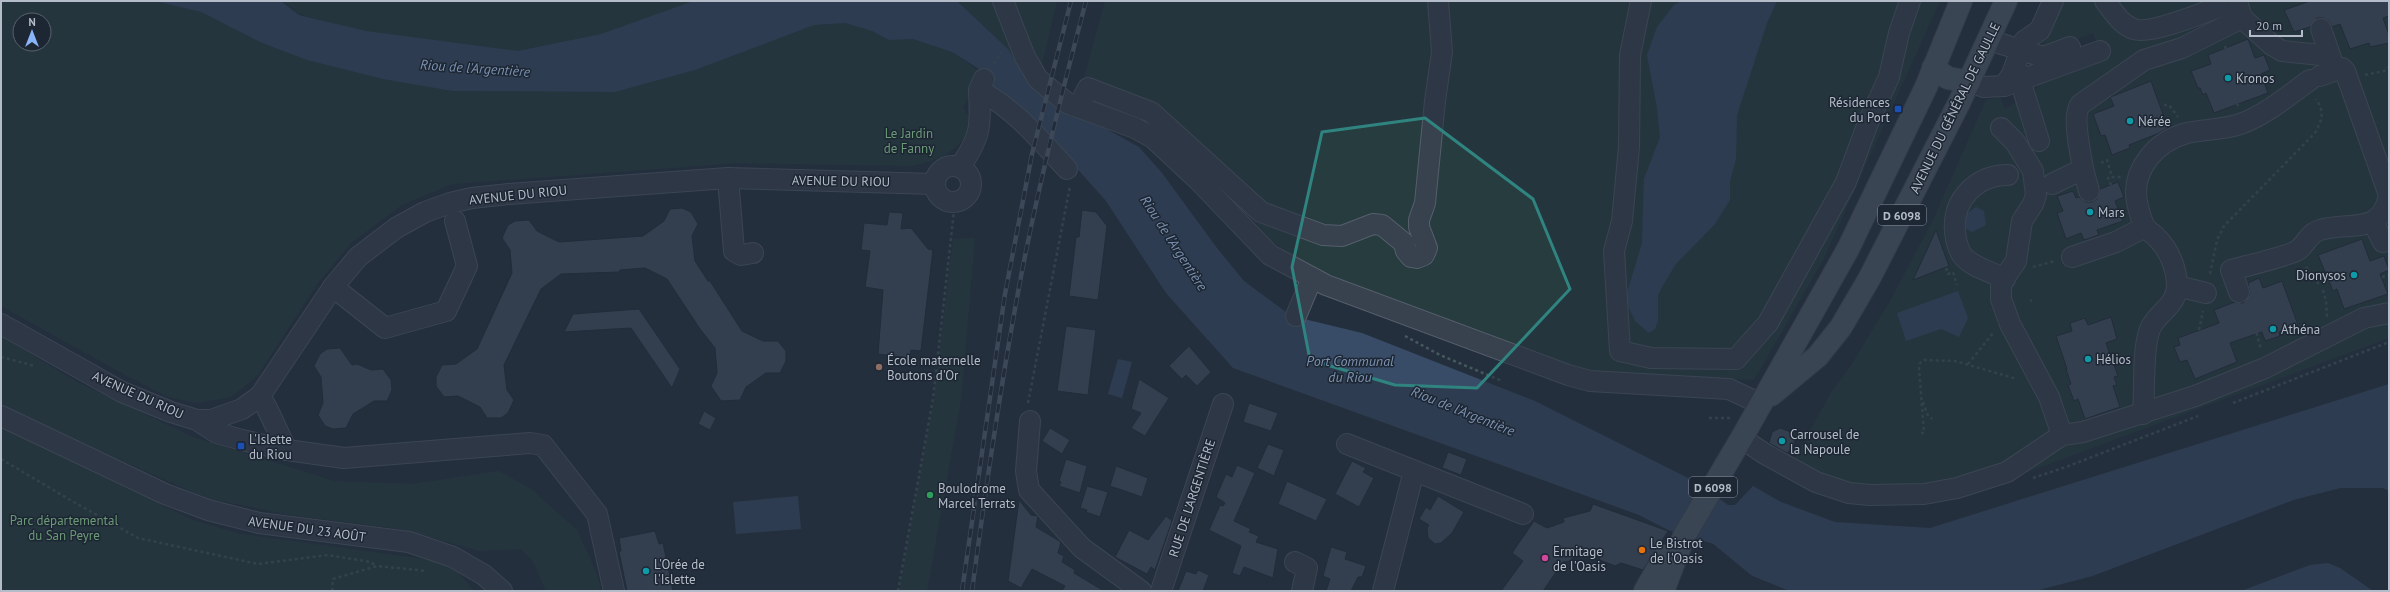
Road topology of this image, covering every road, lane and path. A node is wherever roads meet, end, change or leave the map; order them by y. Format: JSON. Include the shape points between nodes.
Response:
{"nodes":[{"id":1,"x":1003,"y":1,"type":"edge"},
{"id":2,"x":1438,"y":1,"type":"edge"},
{"id":3,"x":1641,"y":1,"type":"edge"},
{"id":4,"x":1910,"y":1,"type":"edge"},
{"id":5,"x":1961,"y":1,"type":"edge"},
{"id":6,"x":2006,"y":1,"type":"edge"},
{"id":7,"x":2053,"y":1,"type":"edge"},
{"id":8,"x":2105,"y":1,"type":"edge"},
{"id":9,"x":2238,"y":7,"type":"edge"},
{"id":10,"x":2321,"y":29,"type":"dead end"},
{"id":11,"x":2140,"y":31,"type":"junction"},
{"id":12,"x":1990,"y":40,"type":"junction"},
{"id":13,"x":1007,"y":43,"type":"dead end"},
{"id":14,"x":2144,"y":60,"type":"junction"},
{"id":15,"x":2389,"y":67,"type":"edge"},
{"id":16,"x":1933,"y":68,"type":"junction"},
{"id":17,"x":2015,"y":70,"type":"junction"},
{"id":18,"x":2384,"y":70,"type":"junction"},
{"id":19,"x":2324,"y":73,"type":"junction"},
{"id":20,"x":2389,"y":73,"type":"edge"},
{"id":21,"x":1969,"y":82,"type":"junction"},
{"id":22,"x":982,"y":85,"type":"junction"},
{"id":23,"x":1078,"y":107,"type":"junction"},
{"id":24,"x":2001,"y":128,"type":"dead end"},
{"id":25,"x":2039,"y":141,"type":"dead end"},
{"id":26,"x":2105,"y":161,"type":"dead end"},
{"id":27,"x":960,"y":167,"type":"junction"},
{"id":28,"x":2083,"y":169,"type":"junction"},
{"id":29,"x":1067,"y":170,"type":"joint"},
{"id":30,"x":2008,"y":175,"type":"dead end"},
{"id":31,"x":2112,"y":177,"type":"junction"},
{"id":32,"x":728,"y":178,"type":"junction"},
{"id":33,"x":2137,"y":179,"type":"junction"},
{"id":34,"x":935,"y":184,"type":"junction"},
{"id":35,"x":2052,"y":184,"type":"dead end"},
{"id":36,"x":2111,"y":185,"type":"dead end"},
{"id":37,"x":2089,"y":190,"type":"dead end"},
{"id":38,"x":2389,"y":195,"type":"edge"},
{"id":39,"x":954,"y":202,"type":"junction"},
{"id":40,"x":455,"y":221,"type":"dead end"},
{"id":41,"x":2372,"y":222,"type":"junction"},
{"id":42,"x":2145,"y":227,"type":"junction"},
{"id":43,"x":2383,"y":242,"type":"dead end"},
{"id":44,"x":2298,"y":250,"type":"junction"},
{"id":45,"x":753,"y":253,"type":"dead end"},
{"id":46,"x":2072,"y":257,"type":"joint"},
{"id":47,"x":1946,"y":268,"type":"dead end"},
{"id":48,"x":2008,"y":275,"type":"junction"},
{"id":49,"x":2389,"y":275,"type":"edge"},
{"id":50,"x":1308,"y":277,"type":"junction"},
{"id":51,"x":2382,"y":277,"type":"dead end"},
{"id":52,"x":2329,"y":280,"type":"dead end"},
{"id":53,"x":1957,"y":285,"type":"dead end"},
{"id":54,"x":2177,"y":286,"type":"junction"},
{"id":55,"x":333,"y":287,"type":"junction"},
{"id":56,"x":2323,"y":290,"type":"dead end"},
{"id":57,"x":2239,"y":292,"type":"dead end"},
{"id":58,"x":2206,"y":293,"type":"joint"},
{"id":59,"x":2389,"y":313,"type":"edge"},
{"id":60,"x":1296,"y":316,"type":"dead end"},
{"id":61,"x":1,"y":324,"type":"edge"},
{"id":62,"x":2010,"y":324,"type":"junction"},
{"id":63,"x":2255,"y":327,"type":"dead end"},
{"id":64,"x":1402,"y":335,"type":"dead end"},
{"id":65,"x":2329,"y":336,"type":"junction"},
{"id":66,"x":1968,"y":364,"type":"junction"},
{"id":67,"x":2265,"y":368,"type":"junction"},
{"id":68,"x":1502,"y":381,"type":"dead end"},
{"id":69,"x":2043,"y":386,"type":"junction"},
{"id":70,"x":260,"y":396,"type":"junction"},
{"id":71,"x":1921,"y":398,"type":"junction"},
{"id":72,"x":1223,"y":404,"type":"dead end"},
{"id":73,"x":1761,"y":404,"type":"junction"},
{"id":74,"x":2143,"y":414,"type":"junction"},
{"id":75,"x":1,"y":416,"type":"edge"},
{"id":76,"x":1710,"y":418,"type":"dead end"},
{"id":77,"x":1725,"y":418,"type":"dead end"},
{"id":78,"x":1932,"y":419,"type":"dead end"},
{"id":79,"x":197,"y":420,"type":"junction"},
{"id":80,"x":1030,"y":421,"type":"joint"},
{"id":81,"x":1921,"y":432,"type":"dead end"},
{"id":82,"x":2062,"y":435,"type":"junction"},
{"id":83,"x":1741,"y":438,"type":"junction"},
{"id":84,"x":1347,"y":444,"type":"dead end"},
{"id":85,"x":287,"y":450,"type":"junction"},
{"id":86,"x":1,"y":459,"type":"edge"},
{"id":87,"x":1414,"y":471,"type":"junction"},
{"id":88,"x":1523,"y":514,"type":"dead end"},
{"id":89,"x":1684,"y":536,"type":"junction"},
{"id":90,"x":1295,"y":562,"type":"dead end"},
{"id":91,"x":377,"y":566,"type":"junction"},
{"id":92,"x":427,"y":571,"type":"dead end"},
{"id":93,"x":332,"y":591,"type":"edge"},
{"id":94,"x":502,"y":591,"type":"edge"},
{"id":95,"x":614,"y":591,"type":"edge"},
{"id":96,"x":898,"y":591,"type":"edge"},
{"id":97,"x":1141,"y":591,"type":"edge"},
{"id":98,"x":1161,"y":591,"type":"edge"},
{"id":99,"x":1302,"y":591,"type":"edge"},
{"id":100,"x":1383,"y":591,"type":"edge"},
{"id":101,"x":1645,"y":591,"type":"edge"},
{"id":102,"x":1663,"y":591,"type":"edge"}],
"edges":[{"from":1,"to":23,"type":"street","via":[[1025,57],[1038,80],[1067,103]]},
{"from":2,"to":23,"type":"street","via":[[1442,52],[1425,204],[1419,220],[1427,248],[1424,254],[1417,258],[1411,257],[1404,243],[1382,225],[1373,224],[1342,236],[1323,235],[1261,212],[1151,112],[1088,88]]},
{"from":3,"to":4,"type":"street","via":[[1630,55],[1629,147],[1622,221],[1614,251],[1620,351],[1651,358],[1736,359],[1768,323],[1846,182],[1868,123],[1889,77],[1899,33]]},
{"from":5,"to":16,"type":"main road","name":"AVENUE DU GÉNÉRAL DE GAULLE","number":"D 6098"},
{"from":6,"to":12,"type":"main road","name":"AVENUE DU GÉNÉRAL DE GAULLE","number":"D 6098"},
{"from":7,"to":17,"type":"street","via":[[2040,30],[2028,37]]},
{"from":8,"to":11,"type":"street","via":[[2128,26]]},
{"from":9,"to":11,"type":"street"},
{"from":9,"to":14,"type":"street","via":[[2182,48]]},
{"from":9,"to":19,"type":"street","via":[[2272,45]]},
{"from":10,"to":19,"type":"street"},
{"from":11,"to":14,"type":"street","via":[[2138,43]]},
{"from":12,"to":17,"type":"street"},
{"from":12,"to":21,"type":"main road","name":"AVENUE DU GÉNÉRAL DE GAULLE","number":"D 6098"},
{"from":13,"to":22,"type":"path"},
{"from":14,"to":28,"type":"street","via":[[2078,108],[2076,118]]},
{"from":15,"to":18,"type":"path"},
{"from":16,"to":21,"type":"main road","via":[[1948,78]]},
{"from":16,"to":73,"type":"main road","name":"AVENUE DU GÉNÉRAL DE GAULLE","number":"D 6098","via":[[1848,249]]},
{"from":17,"to":17,"type":"street","via":[[2046,56],[2097,45]]},
{"from":17,"to":21,"type":"street","via":[[1984,87]]},
{"from":17,"to":25,"type":"street"},
{"from":18,"to":19,"type":"path","via":[[2362,75]]},
{"from":18,"to":20,"type":"path"},
{"from":19,"to":33,"type":"street","via":[[2244,122],[2187,133],[2166,143],[2144,162]]},
{"from":19,"to":38,"type":"street"},
{"from":19,"to":58,"type":"path","via":[[2317,100],[2323,118],[2315,133],[2224,226],[2213,255]]},
{"from":21,"to":73,"type":"main road","name":"AVENUE DU GÉNÉRAL DE GAULLE","number":"D 6098","via":[[1869,279],[1841,327],[1818,356]]},
{"from":22,"to":27,"type":"street","via":[[981,119],[976,144]]},
{"from":22,"to":29,"type":"street","via":[[1024,123]]},
{"from":23,"to":50,"type":"street","via":[[1135,128],[1153,138],[1270,254]]},
{"from":24,"to":48,"type":"street","via":[[2026,158],[2036,184],[2033,204],[2019,231],[2016,261]]},
{"from":26,"to":31,"type":"path"},
{"from":27,"to":34,"type":"street","via":[[942,170]]},
{"from":27,"to":39,"type":"street","via":[[970,176],[971,189],[965,198]]},
{"from":28,"to":35,"type":"street"},
{"from":28,"to":37,"type":"street"},
{"from":29,"to":80,"type":"path","via":[[1072,176],[1026,411]]},
{"from":30,"to":48,"type":"street","via":[[1990,176],[1970,188],[1963,196],[1954,224],[1956,242],[1964,257]]},
{"from":31,"to":33,"type":"path"},
{"from":31,"to":36,"type":"path","via":[[2108,178]]},
{"from":32,"to":34,"type":"street","name":"AVENUE DU RIOU"},
{"from":32,"to":45,"type":"street","via":[[734,251],[741,255]]},
{"from":32,"to":55,"type":"street","name":"AVENUE DU RIOU","via":[[509,194],[472,198],[450,204],[424,212],[396,228],[358,257]]},
{"from":33,"to":42,"type":"street","via":[[2137,202]]},
{"from":34,"to":39,"type":"street","via":[[940,196]]},
{"from":38,"to":41,"type":"street","via":[[2387,206],[2381,216]]},
{"from":39,"to":96,"type":"path","via":[[933,399]]},
{"from":40,"to":55,"type":"street","via":[[467,266],[446,311],[385,328]]},
{"from":41,"to":43,"type":"street"},
{"from":41,"to":44,"type":"street","via":[[2319,230],[2309,236]]},
{"from":42,"to":46,"type":"street","via":[[2116,242]]},
{"from":42,"to":54,"type":"street","via":[[2164,245],[2170,256]]},
{"from":44,"to":52,"type":"path","via":[[2318,283]]},
{"from":44,"to":57,"type":"street","via":[[2231,270]]},
{"from":46,"to":48,"type":"path"},
{"from":47,"to":53,"type":"path","via":[[1948,274],[1953,272]]},
{"from":48,"to":62,"type":"street","via":[[2000,291]]},
{"from":49,"to":51,"type":"path"},
{"from":50,"to":60,"type":"street"},
{"from":50,"to":73,"type":"street","via":[[1568,375],[1590,381],[1729,389]]},
{"from":54,"to":58,"type":"street"},
{"from":54,"to":74,"type":"street","via":[[2171,305],[2150,330]]},
{"from":55,"to":70,"type":"street","name":"AVENUE DU RIOU"},
{"from":56,"to":65,"type":"path"},
{"from":59,"to":65,"type":"street","via":[[2364,318]]},
{"from":61,"to":79,"type":"street","name":"AVENUE DU RIOU","via":[[122,392]]},
{"from":62,"to":66,"type":"path","via":[[1992,334]]},
{"from":62,"to":69,"type":"street"},
{"from":63,"to":67,"type":"path"},
{"from":64,"to":68,"type":"path","via":[[1451,360]]},
{"from":65,"to":67,"type":"street"},
{"from":66,"to":69,"type":"path"},
{"from":66,"to":71,"type":"path","via":[[1933,360],[1920,363]]},
{"from":67,"to":74,"type":"street"},
{"from":69,"to":82,"type":"street","via":[[2050,397]]},
{"from":70,"to":79,"type":"street","name":"AVENUE DU RIOU","via":[[242,410],[211,420]]},
{"from":70,"to":85,"type":"street","via":[[269,409]]},
{"from":71,"to":78,"type":"path","via":[[1927,414]]},
{"from":71,"to":81,"type":"path","via":[[1924,432]]},
{"from":72,"to":98,"type":"street","name":"RUE DE L'ARGENTIÈRE"},
{"from":73,"to":83,"type":"main road","name":"AVENUE DU GÉNÉRAL DE GAULLE","number":"D 6098"},
{"from":74,"to":82,"type":"street","via":[[2083,432]]},
{"from":75,"to":94,"type":"street","name":"AVENUE DU 23 AOÛT","via":[[165,494],[208,510],[258,523],[409,542],[453,557],[484,575]]},
{"from":76,"to":77,"type":"path"},
{"from":79,"to":85,"type":"street","via":[[217,433]]},
{"from":80,"to":97,"type":"street","via":[[1026,471],[1029,490],[1082,548]]},
{"from":82,"to":83,"type":"street","via":[[2007,472],[1957,488],[1924,494],[1870,495],[1816,482]]},
{"from":83,"to":89,"type":"main road","name":"AVENUE DU GÉNÉRAL DE GAULLE","number":"D 6098"},
{"from":84,"to":87,"type":"street"},
{"from":85,"to":95,"type":"street","via":[[344,458],[530,443],[543,445],[597,514]]},
{"from":86,"to":91,"type":"path","via":[[138,538],[258,564],[328,555],[370,562]]},
{"from":87,"to":88,"type":"street"},
{"from":87,"to":100,"type":"street"},
{"from":89,"to":101,"type":"main road","number":"D 6098","via":[[1665,555]]},
{"from":89,"to":102,"type":"main road","number":"D 6098"},
{"from":90,"to":99,"type":"street","via":[[1307,568]]},
{"from":91,"to":92,"type":"path"},
{"from":91,"to":93,"type":"path","via":[[333,579]]}]}
